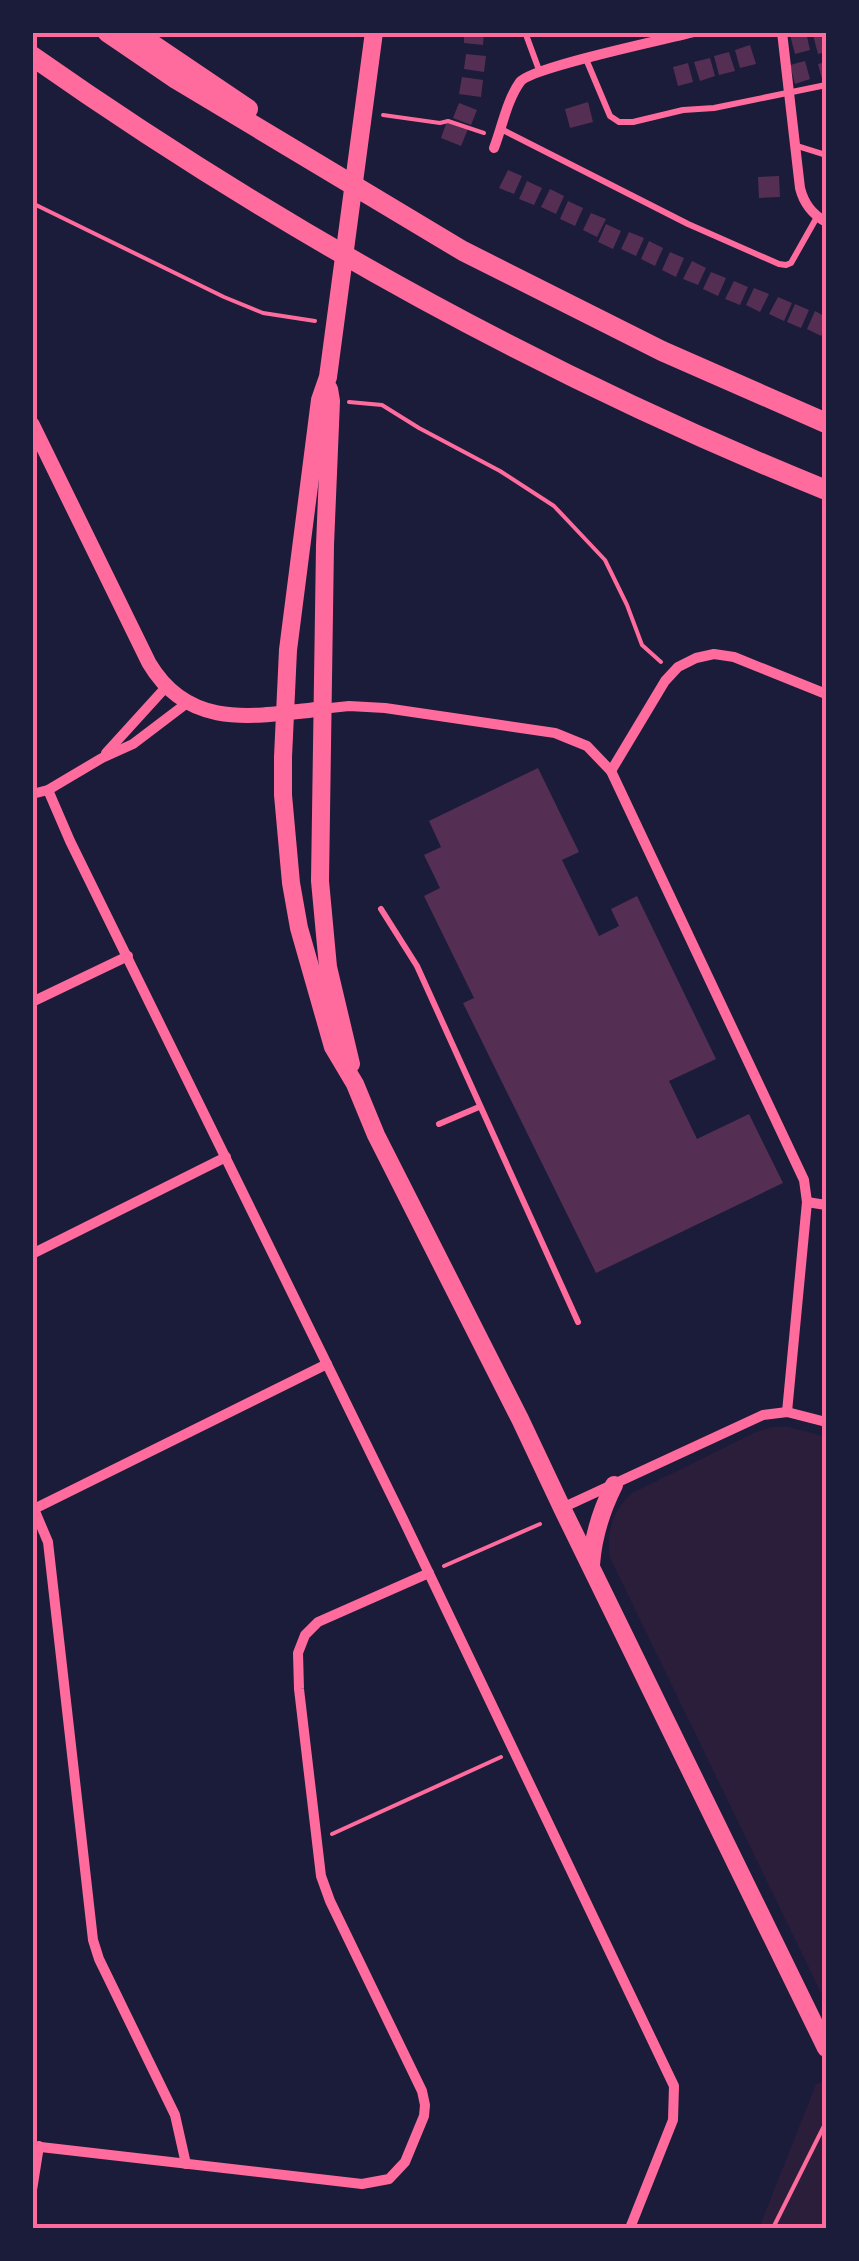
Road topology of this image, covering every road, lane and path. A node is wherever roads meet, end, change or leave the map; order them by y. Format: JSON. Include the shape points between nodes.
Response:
{"nodes":[{"id":1,"x":107,"y":32,"type":"edge"},
{"id":2,"x":134,"y":32,"type":"edge"},
{"id":3,"x":374,"y":32,"type":"edge"},
{"id":4,"x":524,"y":32,"type":"edge"},
{"id":5,"x":694,"y":32,"type":"edge"},
{"id":6,"x":782,"y":32,"type":"edge"},
{"id":7,"x":32,"y":56,"type":"edge"},
{"id":8,"x":586,"y":59,"type":"junction"},
{"id":9,"x":539,"y":70,"type":"junction"},
{"id":10,"x":826,"y":85,"type":"edge"},
{"id":11,"x":788,"y":92,"type":"junction"},
{"id":12,"x":384,"y":115,"type":"dead end"},
{"id":13,"x":498,"y":138,"type":"junction"},
{"id":14,"x":794,"y":145,"type":"junction"},
{"id":15,"x":826,"y":155,"type":"edge"},
{"id":16,"x":308,"y":160,"type":"junction"},
{"id":17,"x":32,"y":203,"type":"edge"},
{"id":18,"x":822,"y":220,"type":"edge"},
{"id":19,"x":327,"y":326,"type":"junction"},
{"id":20,"x":328,"y":377,"type":"junction"},
{"id":21,"x":344,"y":402,"type":"dead end"},
{"id":22,"x":826,"y":423,"type":"edge"},
{"id":23,"x":32,"y":424,"type":"edge"},
{"id":24,"x":826,"y":490,"type":"edge"},
{"id":25,"x":672,"y":672,"type":"junction"},
{"id":26,"x":166,"y":688,"type":"junction"},
{"id":27,"x":826,"y":694,"type":"edge"},
{"id":28,"x":187,"y":703,"type":"junction"},
{"id":29,"x":322,"y":709,"type":"junction"},
{"id":30,"x":284,"y":713,"type":"junction"},
{"id":31,"x":102,"y":758,"type":"junction"},
{"id":32,"x":611,"y":771,"type":"junction"},
{"id":33,"x":48,"y":790,"type":"junction"},
{"id":34,"x":32,"y":794,"type":"edge"},
{"id":35,"x":381,"y":908,"type":"dead end"},
{"id":36,"x":128,"y":956,"type":"junction"},
{"id":37,"x":32,"y":1002,"type":"edge"},
{"id":38,"x":356,"y":1084,"type":"junction"},
{"id":39,"x":479,"y":1108,"type":"junction"},
{"id":40,"x":439,"y":1124,"type":"dead end"},
{"id":41,"x":226,"y":1157,"type":"junction"},
{"id":42,"x":808,"y":1202,"type":"junction"},
{"id":43,"x":826,"y":1205,"type":"edge"},
{"id":44,"x":32,"y":1254,"type":"edge"},
{"id":45,"x":578,"y":1322,"type":"dead end"},
{"id":46,"x":328,"y":1364,"type":"junction"},
{"id":47,"x":787,"y":1412,"type":"junction"},
{"id":48,"x":826,"y":1422,"type":"edge"},
{"id":49,"x":614,"y":1485,"type":"junction"},
{"id":50,"x":562,"y":1508,"type":"junction"},
{"id":51,"x":33,"y":1509,"type":"edge"},
{"id":52,"x":540,"y":1524,"type":"dead end"},
{"id":53,"x":592,"y":1568,"type":"junction"},
{"id":54,"x":429,"y":1573,"type":"junction"},
{"id":55,"x":514,"y":1751,"type":"junction"},
{"id":56,"x":318,"y":1841,"type":"junction"},
{"id":57,"x":826,"y":2048,"type":"edge"},
{"id":58,"x":826,"y":2122,"type":"edge"},
{"id":59,"x":36,"y":2146,"type":"edge"},
{"id":60,"x":186,"y":2164,"type":"junction"},
{"id":61,"x":32,"y":2190,"type":"edge"},
{"id":62,"x":630,"y":2228,"type":"edge"},
{"id":63,"x":773,"y":2228,"type":"edge"}],
"edges":[{"from":1,"to":16,"type":"highway"},
{"from":2,"to":16,"type":"highway","via":[[264,120]]},
{"from":3,"to":19,"type":"main road"},
{"from":4,"to":9,"type":"lane"},
{"from":5,"to":8,"type":"street"},
{"from":6,"to":11,"type":"street"},
{"from":7,"to":24,"type":"highway","via":[[245,196],[442,309],[627,403]]},
{"from":8,"to":9,"type":"street"},
{"from":8,"to":11,"type":"lane","via":[[610,116],[619,122]]},
{"from":9,"to":13,"type":"street","via":[[520,82]]},
{"from":10,"to":11,"type":"lane"},
{"from":11,"to":14,"type":"street"},
{"from":12,"to":13,"type":"path","via":[[448,121]]},
{"from":13,"to":18,"type":"lane","via":[[779,264],[791,262]]},
{"from":14,"to":15,"type":"lane"},
{"from":14,"to":18,"type":"street","via":[[803,199]]},
{"from":16,"to":22,"type":"highway","via":[[546,294]]},
{"from":17,"to":19,"type":"path","via":[[224,297]]},
{"from":19,"to":20,"type":"main road"},
{"from":20,"to":29,"type":"main road"},
{"from":20,"to":30,"type":"main road"},
{"from":21,"to":25,"type":"path","via":[[382,405],[554,506],[605,560],[642,645]]},
{"from":23,"to":26,"type":"street"},
{"from":25,"to":27,"type":"street","via":[[696,658],[726,655]]},
{"from":25,"to":32,"type":"street"},
{"from":26,"to":28,"type":"street"},
{"from":26,"to":31,"type":"street"},
{"from":28,"to":30,"type":"street","via":[[238,716]]},
{"from":28,"to":31,"type":"street","via":[[133,744]]},
{"from":29,"to":30,"type":"street"},
{"from":29,"to":32,"type":"street","via":[[385,708],[555,733],[587,746]]},
{"from":29,"to":38,"type":"main road","via":[[323,931]]},
{"from":30,"to":38,"type":"main road","via":[[283,795],[300,928],[333,1046]]},
{"from":31,"to":33,"type":"street"},
{"from":32,"to":42,"type":"street","via":[[799,1169]]},
{"from":33,"to":34,"type":"street"},
{"from":33,"to":36,"type":"street"},
{"from":35,"to":39,"type":"lane","via":[[417,966]]},
{"from":36,"to":37,"type":"street"},
{"from":36,"to":41,"type":"street"},
{"from":38,"to":50,"type":"main road"},
{"from":39,"to":40,"type":"lane"},
{"from":39,"to":45,"type":"lane"},
{"from":41,"to":44,"type":"street"},
{"from":41,"to":46,"type":"street"},
{"from":42,"to":43,"type":"street"},
{"from":42,"to":47,"type":"street"},
{"from":46,"to":51,"type":"street"},
{"from":46,"to":54,"type":"street"},
{"from":47,"to":48,"type":"street"},
{"from":47,"to":49,"type":"street","via":[[762,1414]]},
{"from":49,"to":50,"type":"street"},
{"from":49,"to":53,"type":"main road","via":[[595,1532]]},
{"from":50,"to":53,"type":"main road"},
{"from":51,"to":60,"type":"street","via":[[48,1542],[93,1940],[176,2115]]},
{"from":52,"to":54,"type":"path"},
{"from":53,"to":57,"type":"main road"},
{"from":54,"to":55,"type":"street"},
{"from":54,"to":56,"type":"street","via":[[318,1622],[305,1634],[298,1653],[300,1689]]},
{"from":55,"to":56,"type":"path"},
{"from":55,"to":62,"type":"street","via":[[674,2086],[673,2120]]},
{"from":56,"to":60,"type":"street","via":[[330,1901],[422,2091],[424,2116],[411,2149],[389,2179],[362,2184]]},
{"from":58,"to":63,"type":"path"},
{"from":59,"to":60,"type":"street"},
{"from":59,"to":61,"type":"street"}]}
